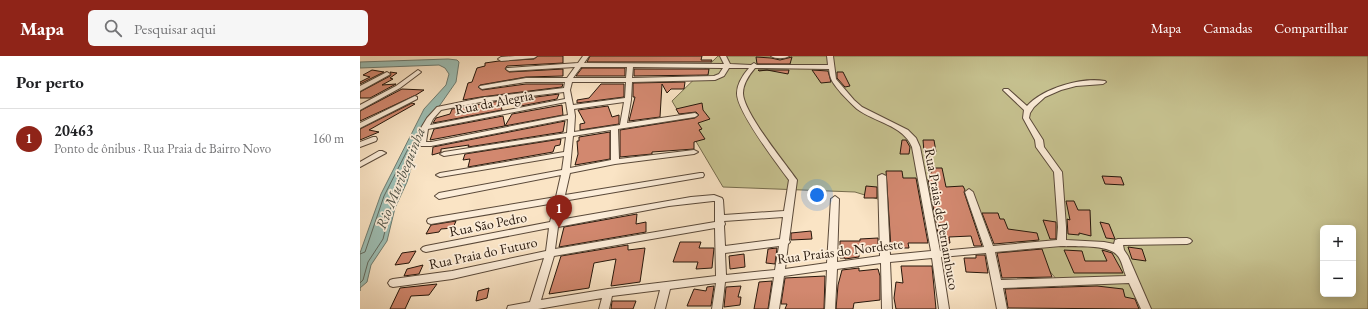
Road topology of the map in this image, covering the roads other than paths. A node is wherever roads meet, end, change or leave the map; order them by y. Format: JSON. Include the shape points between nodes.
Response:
{"nodes":[{"id":1,"x":534,"y":56,"type":"edge"},
{"id":2,"x":586,"y":56,"type":"edge"},
{"id":3,"x":723,"y":56,"type":"edge"},
{"id":4,"x":774,"y":56,"type":"edge"},
{"id":5,"x":786,"y":56,"type":"edge"},
{"id":6,"x":830,"y":56,"type":"edge"},
{"id":7,"x":526,"y":57,"type":"edge"},
{"id":8,"x":501,"y":59,"type":"dead end"},
{"id":9,"x":579,"y":65,"type":"junction"},
{"id":10,"x":727,"y":65,"type":"junction"},
{"id":11,"x":754,"y":65,"type":"junction"},
{"id":12,"x":630,"y":66,"type":"junction"},
{"id":13,"x":831,"y":66,"type":"junction"},
{"id":14,"x":509,"y":69,"type":"dead end"},
{"id":15,"x":418,"y":72,"type":"dead end"},
{"id":16,"x":387,"y":74,"type":"dead end"},
{"id":17,"x":569,"y":79,"type":"junction"},
{"id":18,"x":629,"y":80,"type":"junction"},
{"id":19,"x":1103,"y":82,"type":"dead end"},
{"id":20,"x":482,"y":87,"type":"dead end"},
{"id":21,"x":360,"y":89,"type":"edge"},
{"id":22,"x":566,"y":90,"type":"junction"},
{"id":23,"x":1006,"y":90,"type":"dead end"},
{"id":24,"x":415,"y":98,"type":"dead end"},
{"id":25,"x":568,"y":100,"type":"junction"},
{"id":26,"x":628,"y":100,"type":"junction"},
{"id":27,"x":571,"y":107,"type":"junction"},
{"id":28,"x":360,"y":108,"type":"edge"},
{"id":29,"x":1028,"y":110,"type":"junction"},
{"id":30,"x":695,"y":115,"type":"dead end"},
{"id":31,"x":572,"y":116,"type":"junction"},
{"id":32,"x":360,"y":126,"type":"edge"},
{"id":33,"x":623,"y":126,"type":"junction"},
{"id":34,"x":425,"y":128,"type":"junction"},
{"id":35,"x":614,"y":128,"type":"junction"},
{"id":36,"x":570,"y":135,"type":"junction"},
{"id":37,"x":373,"y":138,"type":"dead end"},
{"id":38,"x":360,"y":145,"type":"edge"},
{"id":39,"x":694,"y":152,"type":"dead end"},
{"id":40,"x":382,"y":153,"type":"dead end"},
{"id":41,"x":569,"y":153,"type":"junction"},
{"id":42,"x":444,"y":154,"type":"dead end"},
{"id":43,"x":615,"y":162,"type":"junction"},
{"id":44,"x":360,"y":165,"type":"edge"},
{"id":45,"x":566,"y":172,"type":"junction"},
{"id":46,"x":440,"y":175,"type":"dead end"},
{"id":47,"x":700,"y":175,"type":"dead end"},
{"id":48,"x":882,"y":176,"type":"dead end"},
{"id":49,"x":969,"y":192,"type":"dead end"},
{"id":50,"x":439,"y":196,"type":"dead end"},
{"id":51,"x":559,"y":198,"type":"junction"},
{"id":52,"x":835,"y":199,"type":"dead end"},
{"id":53,"x":788,"y":214,"type":"junction"},
{"id":54,"x":431,"y":221,"type":"dead end"},
{"id":55,"x":721,"y":221,"type":"junction"},
{"id":56,"x":554,"y":224,"type":"junction"},
{"id":57,"x":1187,"y":241,"type":"dead end"},
{"id":58,"x":784,"y":242,"type":"junction"},
{"id":59,"x":1061,"y":243,"type":"junction"},
{"id":60,"x":426,"y":250,"type":"dead end"},
{"id":61,"x":721,"y":250,"type":"junction"},
{"id":62,"x":990,"y":250,"type":"junction"},
{"id":63,"x":1120,"y":251,"type":"junction"},
{"id":64,"x":550,"y":253,"type":"junction"},
{"id":65,"x":936,"y":254,"type":"junction"},
{"id":66,"x":886,"y":259,"type":"junction"},
{"id":67,"x":832,"y":266,"type":"junction"},
{"id":68,"x":779,"y":273,"type":"junction"},
{"id":69,"x":721,"y":279,"type":"junction"},
{"id":70,"x":1132,"y":279,"type":"junction"},
{"id":71,"x":393,"y":283,"type":"dead end"},
{"id":72,"x":998,"y":284,"type":"junction"},
{"id":73,"x":666,"y":285,"type":"junction"},
{"id":74,"x":608,"y":294,"type":"junction"},
{"id":75,"x":534,"y":308,"type":"edge"},
{"id":76,"x":512,"y":309,"type":"edge"},
{"id":77,"x":604,"y":309,"type":"edge"},
{"id":78,"x":660,"y":309,"type":"edge"},
{"id":79,"x":717,"y":309,"type":"edge"},
{"id":80,"x":774,"y":309,"type":"edge"},
{"id":81,"x":830,"y":309,"type":"edge"},
{"id":82,"x":887,"y":309,"type":"edge"},
{"id":83,"x":944,"y":309,"type":"edge"},
{"id":84,"x":1002,"y":309,"type":"edge"},
{"id":85,"x":1146,"y":309,"type":"edge"}],
"edges":[{"from":1,"to":7,"type":"street"},
{"from":2,"to":9,"type":"street"},
{"from":3,"to":10,"type":"street"},
{"from":4,"to":5,"type":"street"},
{"from":6,"to":13,"type":"street","name":"Rua Praias de Pernambuco"},
{"from":7,"to":8,"type":"street"},
{"from":9,"to":12,"type":"street"},
{"from":9,"to":14,"type":"street"},
{"from":9,"to":17,"type":"street"},
{"from":10,"to":11,"type":"street"},
{"from":10,"to":12,"type":"street"},
{"from":10,"to":18,"type":"street","via":[[724,74],[719,77]]},
{"from":11,"to":13,"type":"street"},
{"from":11,"to":53,"type":"street","via":[[744,77],[740,96],[747,112],[793,180]]},
{"from":12,"to":18,"type":"street"},
{"from":13,"to":65,"type":"street","name":"Rua Praias de Pernambuco","via":[[833,79],[860,108],[892,124],[913,140]]},
{"from":15,"to":28,"type":"street","via":[[398,87]]},
{"from":16,"to":21,"type":"street"},
{"from":17,"to":18,"type":"street"},
{"from":17,"to":20,"type":"street","via":[[526,80]]},
{"from":17,"to":22,"type":"street"},
{"from":18,"to":26,"type":"street"},
{"from":19,"to":29,"type":"street","via":[[1058,88],[1043,95]]},
{"from":22,"to":25,"type":"street"},
{"from":22,"to":34,"type":"street","via":[[481,100],[439,108]]},
{"from":23,"to":29,"type":"street"},
{"from":24,"to":32,"type":"street"},
{"from":25,"to":27,"type":"street"},
{"from":25,"to":34,"type":"street","name":"Rua da Alegria"},
{"from":26,"to":27,"type":"street"},
{"from":26,"to":33,"type":"street"},
{"from":27,"to":31,"type":"street"},
{"from":29,"to":59,"type":"street","via":[[1026,118],[1040,146],[1058,172]]},
{"from":30,"to":33,"type":"street"},
{"from":31,"to":34,"type":"street","via":[[431,144],[424,144],[422,140]]},
{"from":31,"to":36,"type":"street"},
{"from":33,"to":35,"type":"street"},
{"from":35,"to":36,"type":"street"},
{"from":35,"to":43,"type":"street"},
{"from":36,"to":41,"type":"street"},
{"from":36,"to":42,"type":"street"},
{"from":37,"to":38,"type":"street"},
{"from":39,"to":43,"type":"street"},
{"from":40,"to":44,"type":"street"},
{"from":41,"to":45,"type":"street"},
{"from":41,"to":46,"type":"street"},
{"from":43,"to":45,"type":"street"},
{"from":45,"to":50,"type":"street"},
{"from":45,"to":51,"type":"street"},
{"from":47,"to":51,"type":"street"},
{"from":48,"to":66,"type":"street"},
{"from":49,"to":62,"type":"street"},
{"from":51,"to":54,"type":"street"},
{"from":51,"to":56,"type":"street"},
{"from":52,"to":67,"type":"street"},
{"from":53,"to":55,"type":"street","name":"Rua Praia do Futuro"},
{"from":53,"to":58,"type":"street"},
{"from":55,"to":56,"type":"street","name":"Rua São Pedro","via":[[720,203],[718,199],[710,198]]},
{"from":55,"to":61,"type":"street"},
{"from":55,"to":64,"type":"street","name":"Rua Praia do Futuro"},
{"from":56,"to":60,"type":"street","name":"Rua São Pedro"},
{"from":56,"to":64,"type":"street"},
{"from":57,"to":63,"type":"street","via":[[1118,242]]},
{"from":58,"to":61,"type":"street"},
{"from":58,"to":68,"type":"street"},
{"from":59,"to":62,"type":"street","name":"Rua Praias do Nordeste"},
{"from":59,"to":63,"type":"street","name":"Rua Praias do Nordeste","via":[[1104,245]]},
{"from":61,"to":69,"type":"street"},
{"from":62,"to":65,"type":"street","name":"Rua Praias do Nordeste"},
{"from":62,"to":72,"type":"street"},
{"from":63,"to":70,"type":"street"},
{"from":64,"to":71,"type":"street","name":"Rua Praia do Futuro","via":[[452,275]]},
{"from":64,"to":75,"type":"street"},
{"from":65,"to":66,"type":"street","name":"Rua Praias do Nordeste"},
{"from":65,"to":83,"type":"street","name":"Rua Praias de Pernambuco"},
{"from":66,"to":67,"type":"street","name":"Rua Praias do Nordeste"},
{"from":66,"to":82,"type":"street"},
{"from":67,"to":68,"type":"street","name":"Rua Praias do Nordeste"},
{"from":67,"to":81,"type":"street"},
{"from":68,"to":69,"type":"street","name":"Rua Praias do Nordeste"},
{"from":68,"to":80,"type":"street"},
{"from":69,"to":73,"type":"street","name":"Rua Praias do Nordeste"},
{"from":69,"to":79,"type":"street"},
{"from":70,"to":72,"type":"street"},
{"from":70,"to":85,"type":"street"},
{"from":72,"to":84,"type":"street"},
{"from":73,"to":74,"type":"street","name":"Rua Praias do Nordeste"},
{"from":73,"to":78,"type":"street"},
{"from":74,"to":75,"type":"street","name":"Rua Praias do Nordeste"},
{"from":74,"to":77,"type":"street"},
{"from":75,"to":76,"type":"street","name":"Rua Praias do Nordeste"}]}
